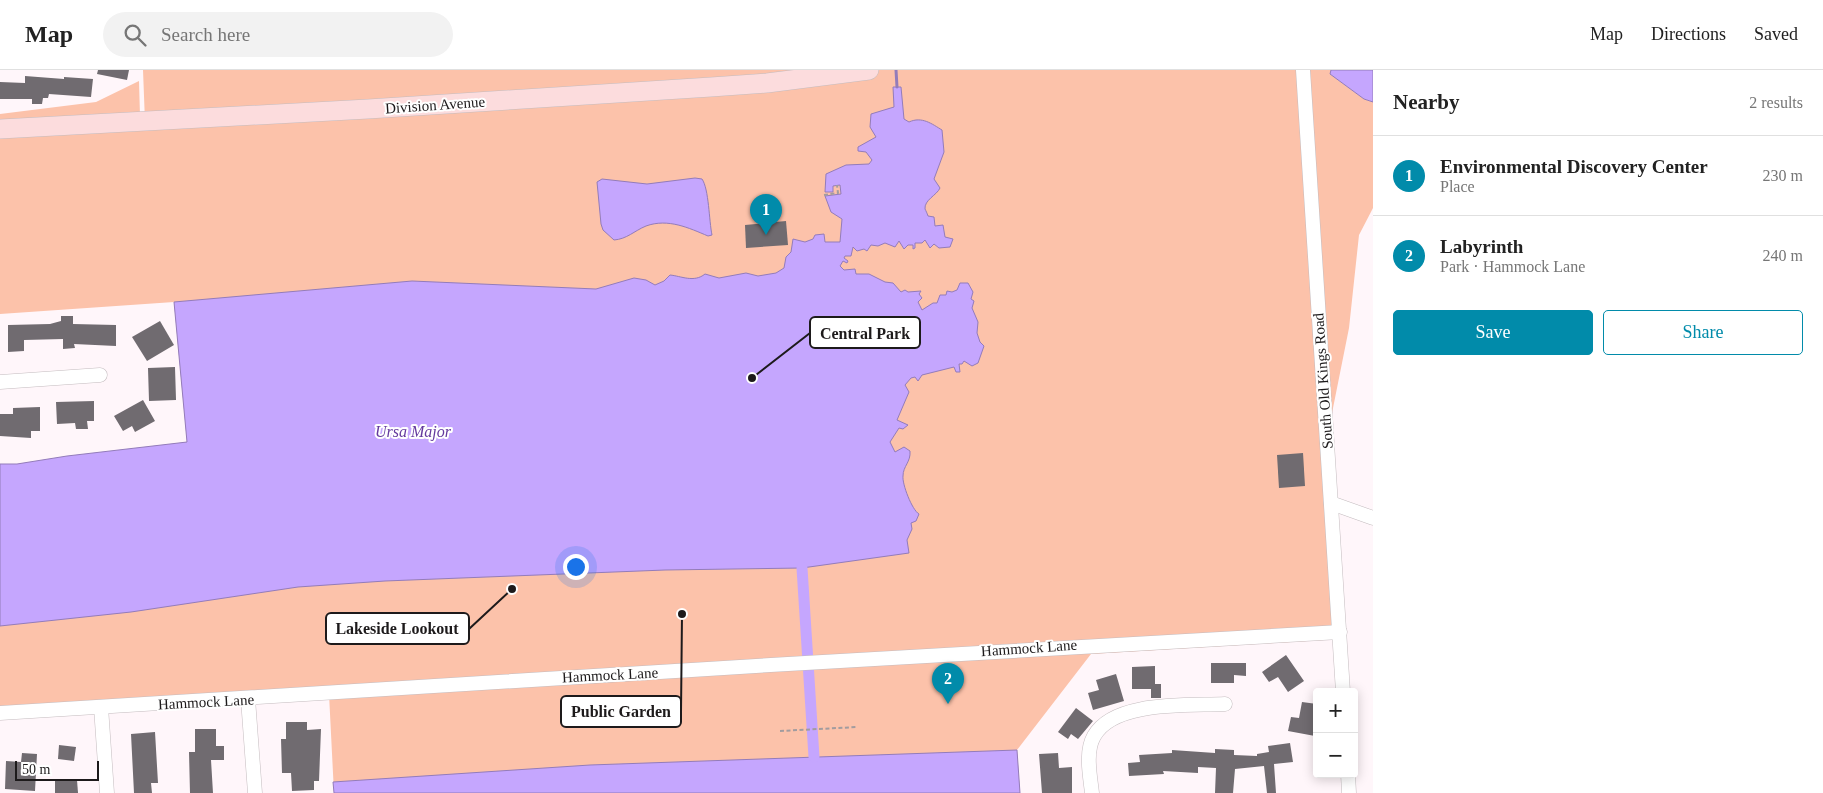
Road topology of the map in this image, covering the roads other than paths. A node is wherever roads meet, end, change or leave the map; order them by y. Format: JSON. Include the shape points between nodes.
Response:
{"nodes":[{"id":1,"x":869,"y":70,"type":"edge"},
{"id":2,"x":1304,"y":70,"type":"edge"},
{"id":3,"x":0,"y":129,"type":"edge"},
{"id":4,"x":100,"y":375,"type":"dead end"},
{"id":5,"x":0,"y":382,"type":"edge"},
{"id":6,"x":1331,"y":503,"type":"junction"},
{"id":7,"x":1373,"y":518,"type":"edge"},
{"id":8,"x":1340,"y":632,"type":"junction"},
{"id":9,"x":1343,"y":688,"type":"edge"},
{"id":10,"x":248,"y":699,"type":"junction"},
{"id":11,"x":1225,"y":704,"type":"dead end"},
{"id":12,"x":100,"y":707,"type":"junction"},
{"id":13,"x":0,"y":713,"type":"edge"},
{"id":14,"x":1348,"y":778,"type":"edge"},
{"id":15,"x":107,"y":793,"type":"edge"},
{"id":16,"x":255,"y":793,"type":"edge"},
{"id":17,"x":1092,"y":793,"type":"edge"},
{"id":18,"x":1350,"y":793,"type":"edge"}],
"edges":[{"from":1,"to":3,"type":"street","name":"Division Avenue","via":[[711,87]]},
{"from":2,"to":6,"type":"street","name":"South Old Kings Road"},
{"from":4,"to":5,"type":"street"},
{"from":6,"to":7,"type":"street"},
{"from":6,"to":8,"type":"street","name":"South Old Kings Road"},
{"from":8,"to":9,"type":"street","name":"South Old Kings Road"},
{"from":8,"to":10,"type":"street","name":"Hammock Lane","via":[[1046,647]]},
{"from":10,"to":12,"type":"street","name":"Hammock Lane"},
{"from":10,"to":16,"type":"street"},
{"from":11,"to":17,"type":"street","via":[[1132,709],[1115,715],[1094,735],[1088,763]]},
{"from":12,"to":13,"type":"street","name":"Hammock Lane"},
{"from":12,"to":15,"type":"street"},
{"from":14,"to":18,"type":"street"}]}
